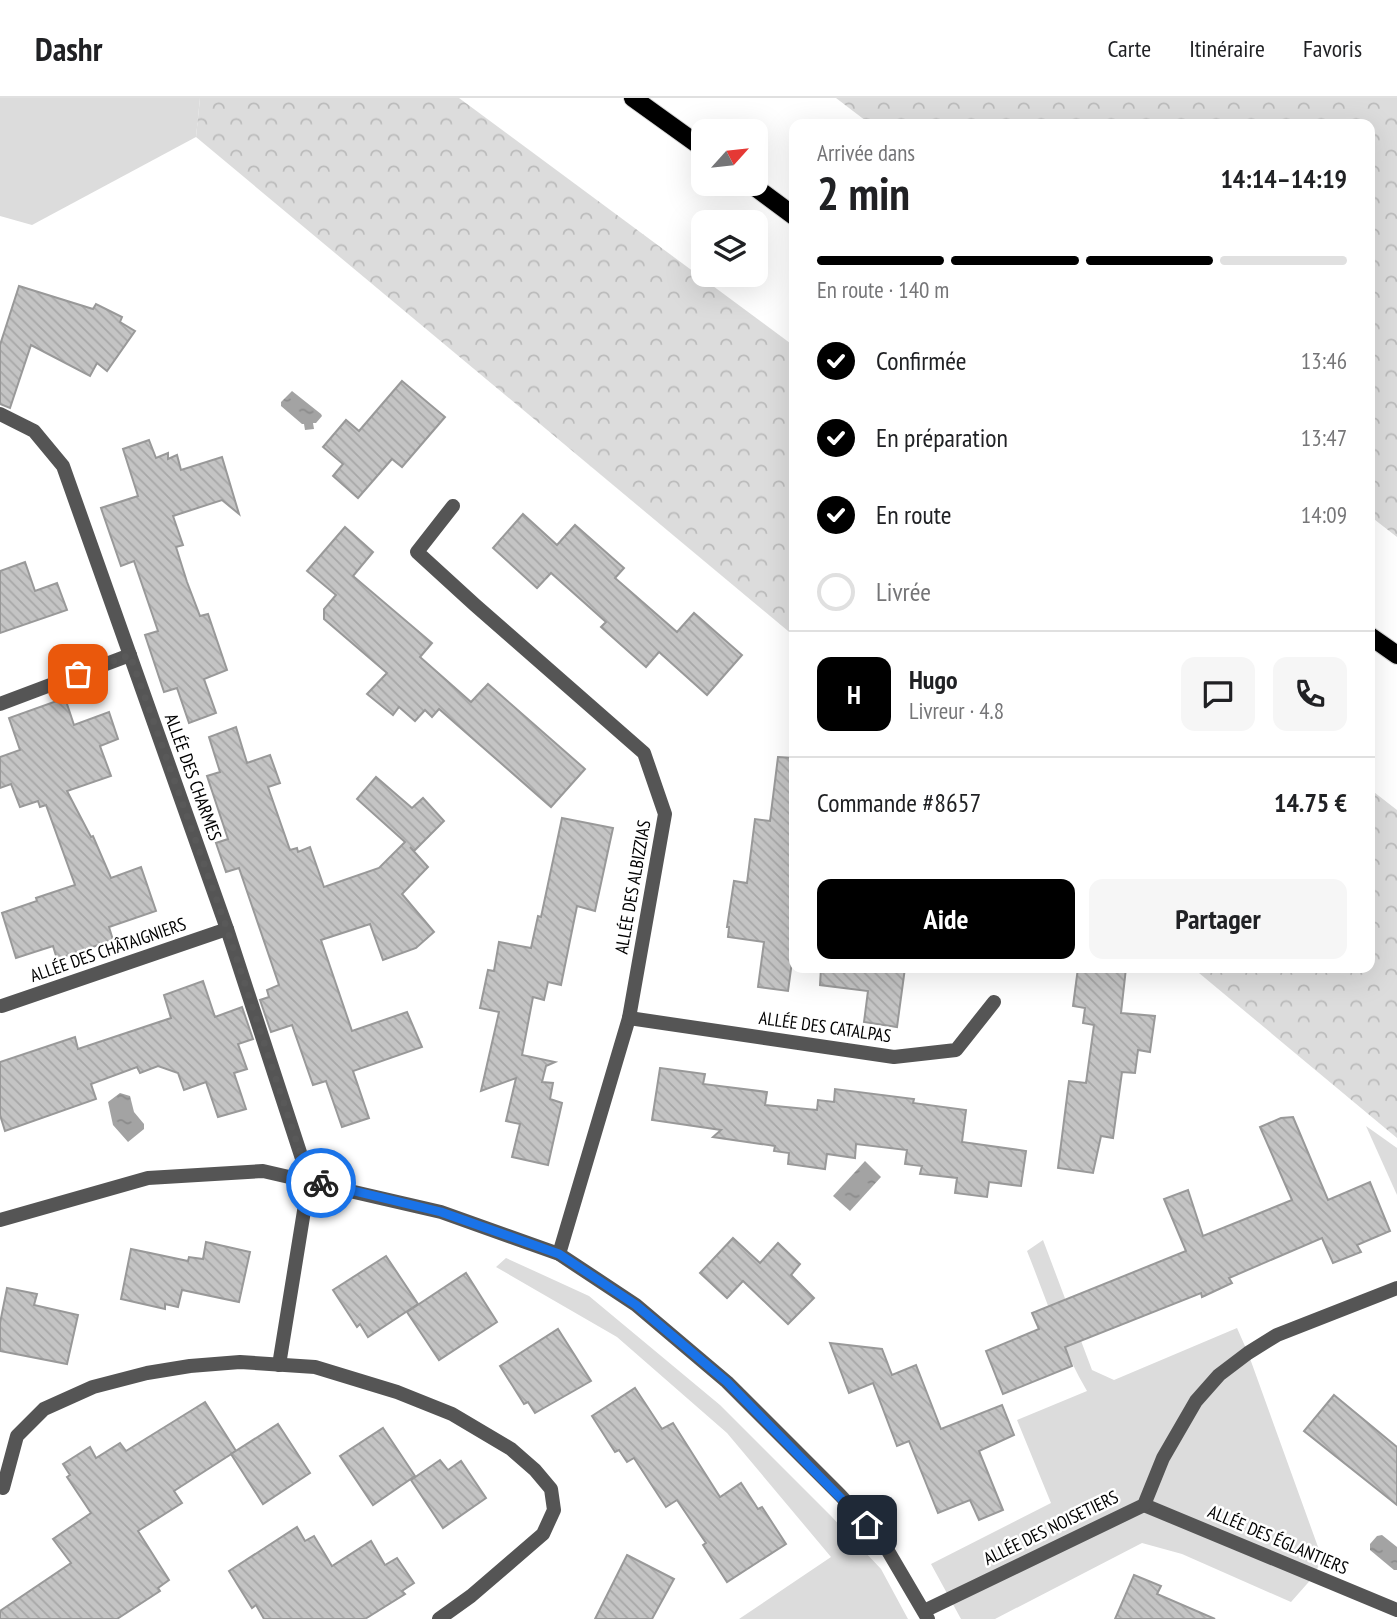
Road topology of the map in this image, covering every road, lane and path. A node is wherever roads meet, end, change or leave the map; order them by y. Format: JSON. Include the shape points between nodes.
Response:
{"nodes":[{"id":1,"x":633,"y":98,"type":"edge"},
{"id":2,"x":691,"y":140,"type":"edge"},
{"id":3,"x":767,"y":196,"type":"edge"},
{"id":4,"x":789,"y":212,"type":"edge"},
{"id":5,"x":0,"y":414,"type":"edge"},
{"id":6,"x":453,"y":506,"type":"dead end"},
{"id":7,"x":1375,"y":640,"type":"edge"},
{"id":8,"x":130,"y":655,"type":"junction"},
{"id":9,"x":1397,"y":655,"type":"edge"},
{"id":10,"x":0,"y":704,"type":"edge"},
{"id":11,"x":227,"y":929,"type":"junction"},
{"id":12,"x":994,"y":1002,"type":"dead end"},
{"id":13,"x":2,"y":1006,"type":"dead end"},
{"id":14,"x":629,"y":1018,"type":"junction"},
{"id":15,"x":309,"y":1180,"type":"junction"},
{"id":16,"x":0,"y":1220,"type":"edge"},
{"id":17,"x":559,"y":1254,"type":"junction"},
{"id":18,"x":1397,"y":1288,"type":"edge"},
{"id":19,"x":279,"y":1365,"type":"junction"},
{"id":20,"x":3,"y":1488,"type":"dead end"},
{"id":21,"x":1144,"y":1505,"type":"junction"},
{"id":22,"x":1397,"y":1610,"type":"edge"},
{"id":23,"x":926,"y":1615,"type":"edge"},
{"id":24,"x":439,"y":1619,"type":"edge"}],
"edges":[{"from":1,"to":2,"type":"main road"},
{"from":3,"to":4,"type":"main road"},
{"from":5,"to":8,"type":"street","name":"ALLÉE DES CHARMES","via":[[34,431],[63,467]]},
{"from":6,"to":14,"type":"street","name":"ALLÉE DES ALBIZZIAS","via":[[417,552],[644,753],[665,814]]},
{"from":7,"to":9,"type":"main road"},
{"from":8,"to":10,"type":"street"},
{"from":8,"to":11,"type":"street","name":"ALLÉE DES CHARMES"},
{"from":11,"to":13,"type":"street","name":"ALLÉE DES CHÂTAIGNIERS"},
{"from":11,"to":15,"type":"street","name":"ALLÉE DES CHARMES"},
{"from":12,"to":14,"type":"street","name":"ALLÉE DES CATALPAS","via":[[956,1049],[894,1057]]},
{"from":14,"to":17,"type":"street","name":"ALLÉE DES ALBIZZIAS"},
{"from":15,"to":16,"type":"street","via":[[263,1171],[148,1178]]},
{"from":15,"to":17,"type":"street","via":[[441,1212]]},
{"from":15,"to":19,"type":"street"},
{"from":17,"to":23,"type":"street","via":[[636,1305],[727,1382],[881,1539]]},
{"from":18,"to":21,"type":"street","name":"ALLÉE DES NOISETIERS","via":[[1277,1335],[1219,1375],[1196,1401],[1163,1458]]},
{"from":19,"to":20,"type":"street","via":[[190,1366],[93,1387],[44,1409],[17,1436]]},
{"from":19,"to":24,"type":"street","via":[[315,1367],[452,1414],[511,1449],[551,1489],[554,1510],[543,1534]]},
{"from":21,"to":22,"type":"street","name":"ALLÉE DES ÉGLANTIERS"},
{"from":21,"to":23,"type":"street","name":"ALLÉE DES NOISETIERS"}]}
